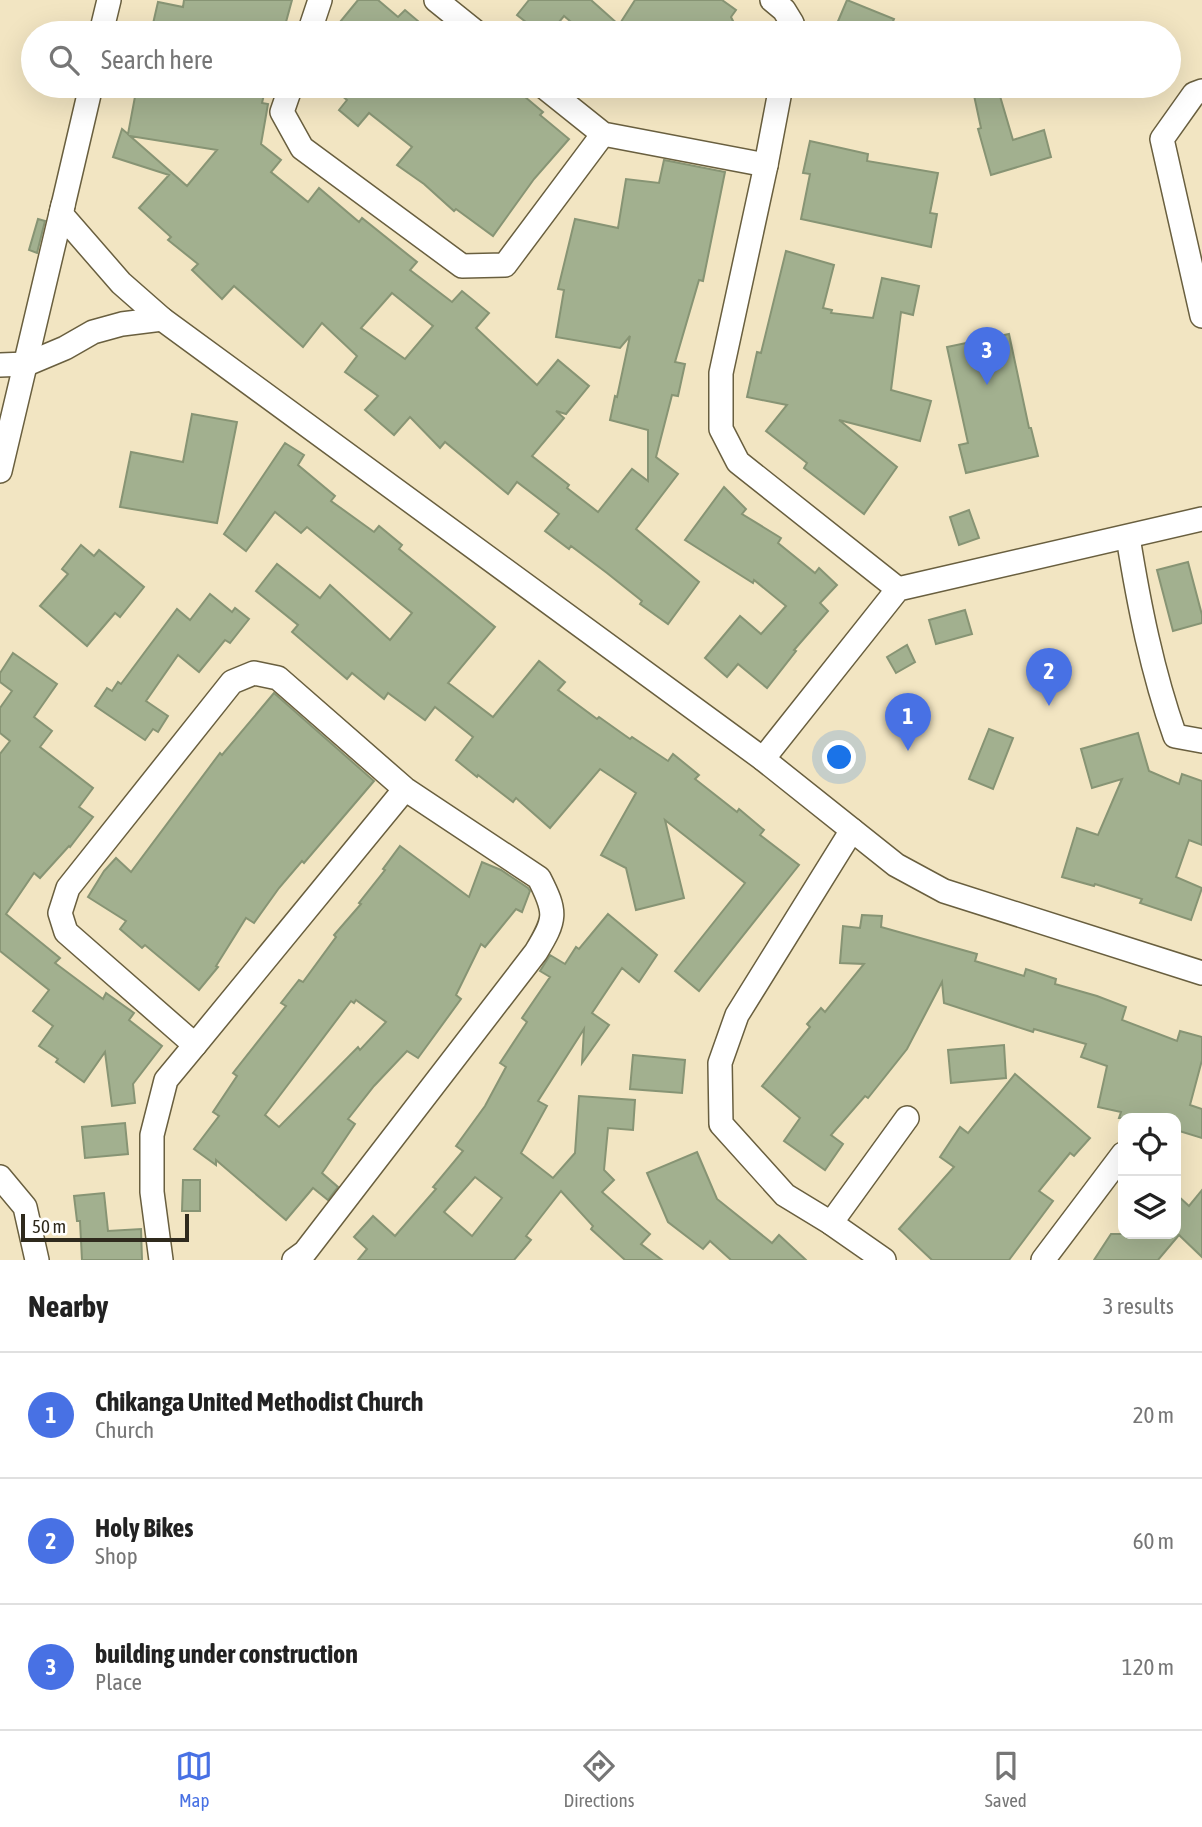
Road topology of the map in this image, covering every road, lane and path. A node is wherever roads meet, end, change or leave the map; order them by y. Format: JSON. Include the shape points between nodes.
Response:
{"nodes":[{"id":1,"x":110,"y":0,"type":"edge"},
{"id":2,"x":320,"y":0,"type":"edge"},
{"id":3,"x":436,"y":0,"type":"edge"},
{"id":4,"x":772,"y":0,"type":"edge"},
{"id":5,"x":105,"y":21,"type":"edge"},
{"id":6,"x":313,"y":21,"type":"edge"},
{"id":7,"x":462,"y":21,"type":"edge"},
{"id":8,"x":791,"y":21,"type":"edge"},
{"id":9,"x":1202,"y":91,"type":"edge"},
{"id":10,"x":87,"y":98,"type":"edge"},
{"id":11,"x":287,"y":98,"type":"edge"},
{"id":12,"x":558,"y":98,"type":"edge"},
{"id":13,"x":779,"y":98,"type":"edge"},
{"id":14,"x":603,"y":134,"type":"junction"},
{"id":15,"x":766,"y":165,"type":"junction"},
{"id":16,"x":61,"y":214,"type":"junction"},
{"id":17,"x":1201,"y":309,"type":"edge"},
{"id":18,"x":162,"y":319,"type":"junction"},
{"id":19,"x":27,"y":364,"type":"junction"},
{"id":20,"x":0,"y":365,"type":"edge"},
{"id":21,"x":0,"y":471,"type":"edge"},
{"id":22,"x":1202,"y":519,"type":"edge"},
{"id":23,"x":1128,"y":537,"type":"junction"},
{"id":24,"x":898,"y":589,"type":"junction"},
{"id":25,"x":1202,"y":741,"type":"edge"},
{"id":26,"x":763,"y":759,"type":"junction"},
{"id":27,"x":405,"y":789,"type":"junction"},
{"id":28,"x":852,"y":830,"type":"junction"},
{"id":29,"x":1202,"y":973,"type":"edge"},
{"id":30,"x":195,"y":1045,"type":"junction"},
{"id":31,"x":906,"y":1118,"type":"dead end"},
{"id":32,"x":1118,"y":1161,"type":"edge"},
{"id":33,"x":0,"y":1177,"type":"edge"},
{"id":34,"x":831,"y":1223,"type":"junction"},
{"id":35,"x":305,"y":1257,"type":"edge"},
{"id":36,"x":37,"y":1260,"type":"edge"},
{"id":37,"x":161,"y":1260,"type":"edge"},
{"id":38,"x":884,"y":1260,"type":"edge"},
{"id":39,"x":1043,"y":1260,"type":"edge"}],
"edges":[{"from":1,"to":5,"type":"street"},
{"from":2,"to":6,"type":"street"},
{"from":3,"to":7,"type":"street"},
{"from":4,"to":8,"type":"street"},
{"from":9,"to":17,"type":"street","via":[[1194,94],[1162,139]]},
{"from":10,"to":16,"type":"street"},
{"from":11,"to":14,"type":"street","via":[[282,112],[302,148],[462,266],[505,265]]},
{"from":12,"to":14,"type":"street"},
{"from":13,"to":15,"type":"street"},
{"from":14,"to":15,"type":"street"},
{"from":15,"to":24,"type":"street","via":[[721,373],[721,429],[738,462]]},
{"from":16,"to":18,"type":"street","via":[[121,283]]},
{"from":16,"to":19,"type":"street"},
{"from":18,"to":19,"type":"street","via":[[93,332]]},
{"from":18,"to":26,"type":"street"},
{"from":19,"to":20,"type":"street"},
{"from":19,"to":21,"type":"street"},
{"from":22,"to":23,"type":"street"},
{"from":23,"to":24,"type":"street"},
{"from":23,"to":25,"type":"street","via":[[1142,619],[1175,736]]},
{"from":24,"to":26,"type":"street"},
{"from":26,"to":28,"type":"street"},
{"from":27,"to":30,"type":"street"},
{"from":27,"to":30,"type":"street","via":[[278,678],[254,673],[232,682],[68,888],[60,913],[66,932]]},
{"from":27,"to":35,"type":"street","via":[[539,878],[551,901],[551,926]]},
{"from":28,"to":29,"type":"street","via":[[896,864],[944,891]]},
{"from":28,"to":34,"type":"street","via":[[737,1014],[720,1063],[721,1124],[785,1195]]},
{"from":30,"to":37,"type":"street","via":[[166,1080],[152,1135],[152,1192]]},
{"from":31,"to":34,"type":"street"},
{"from":32,"to":39,"type":"street"},
{"from":33,"to":36,"type":"street","via":[[25,1207]]},
{"from":34,"to":38,"type":"street"}]}
